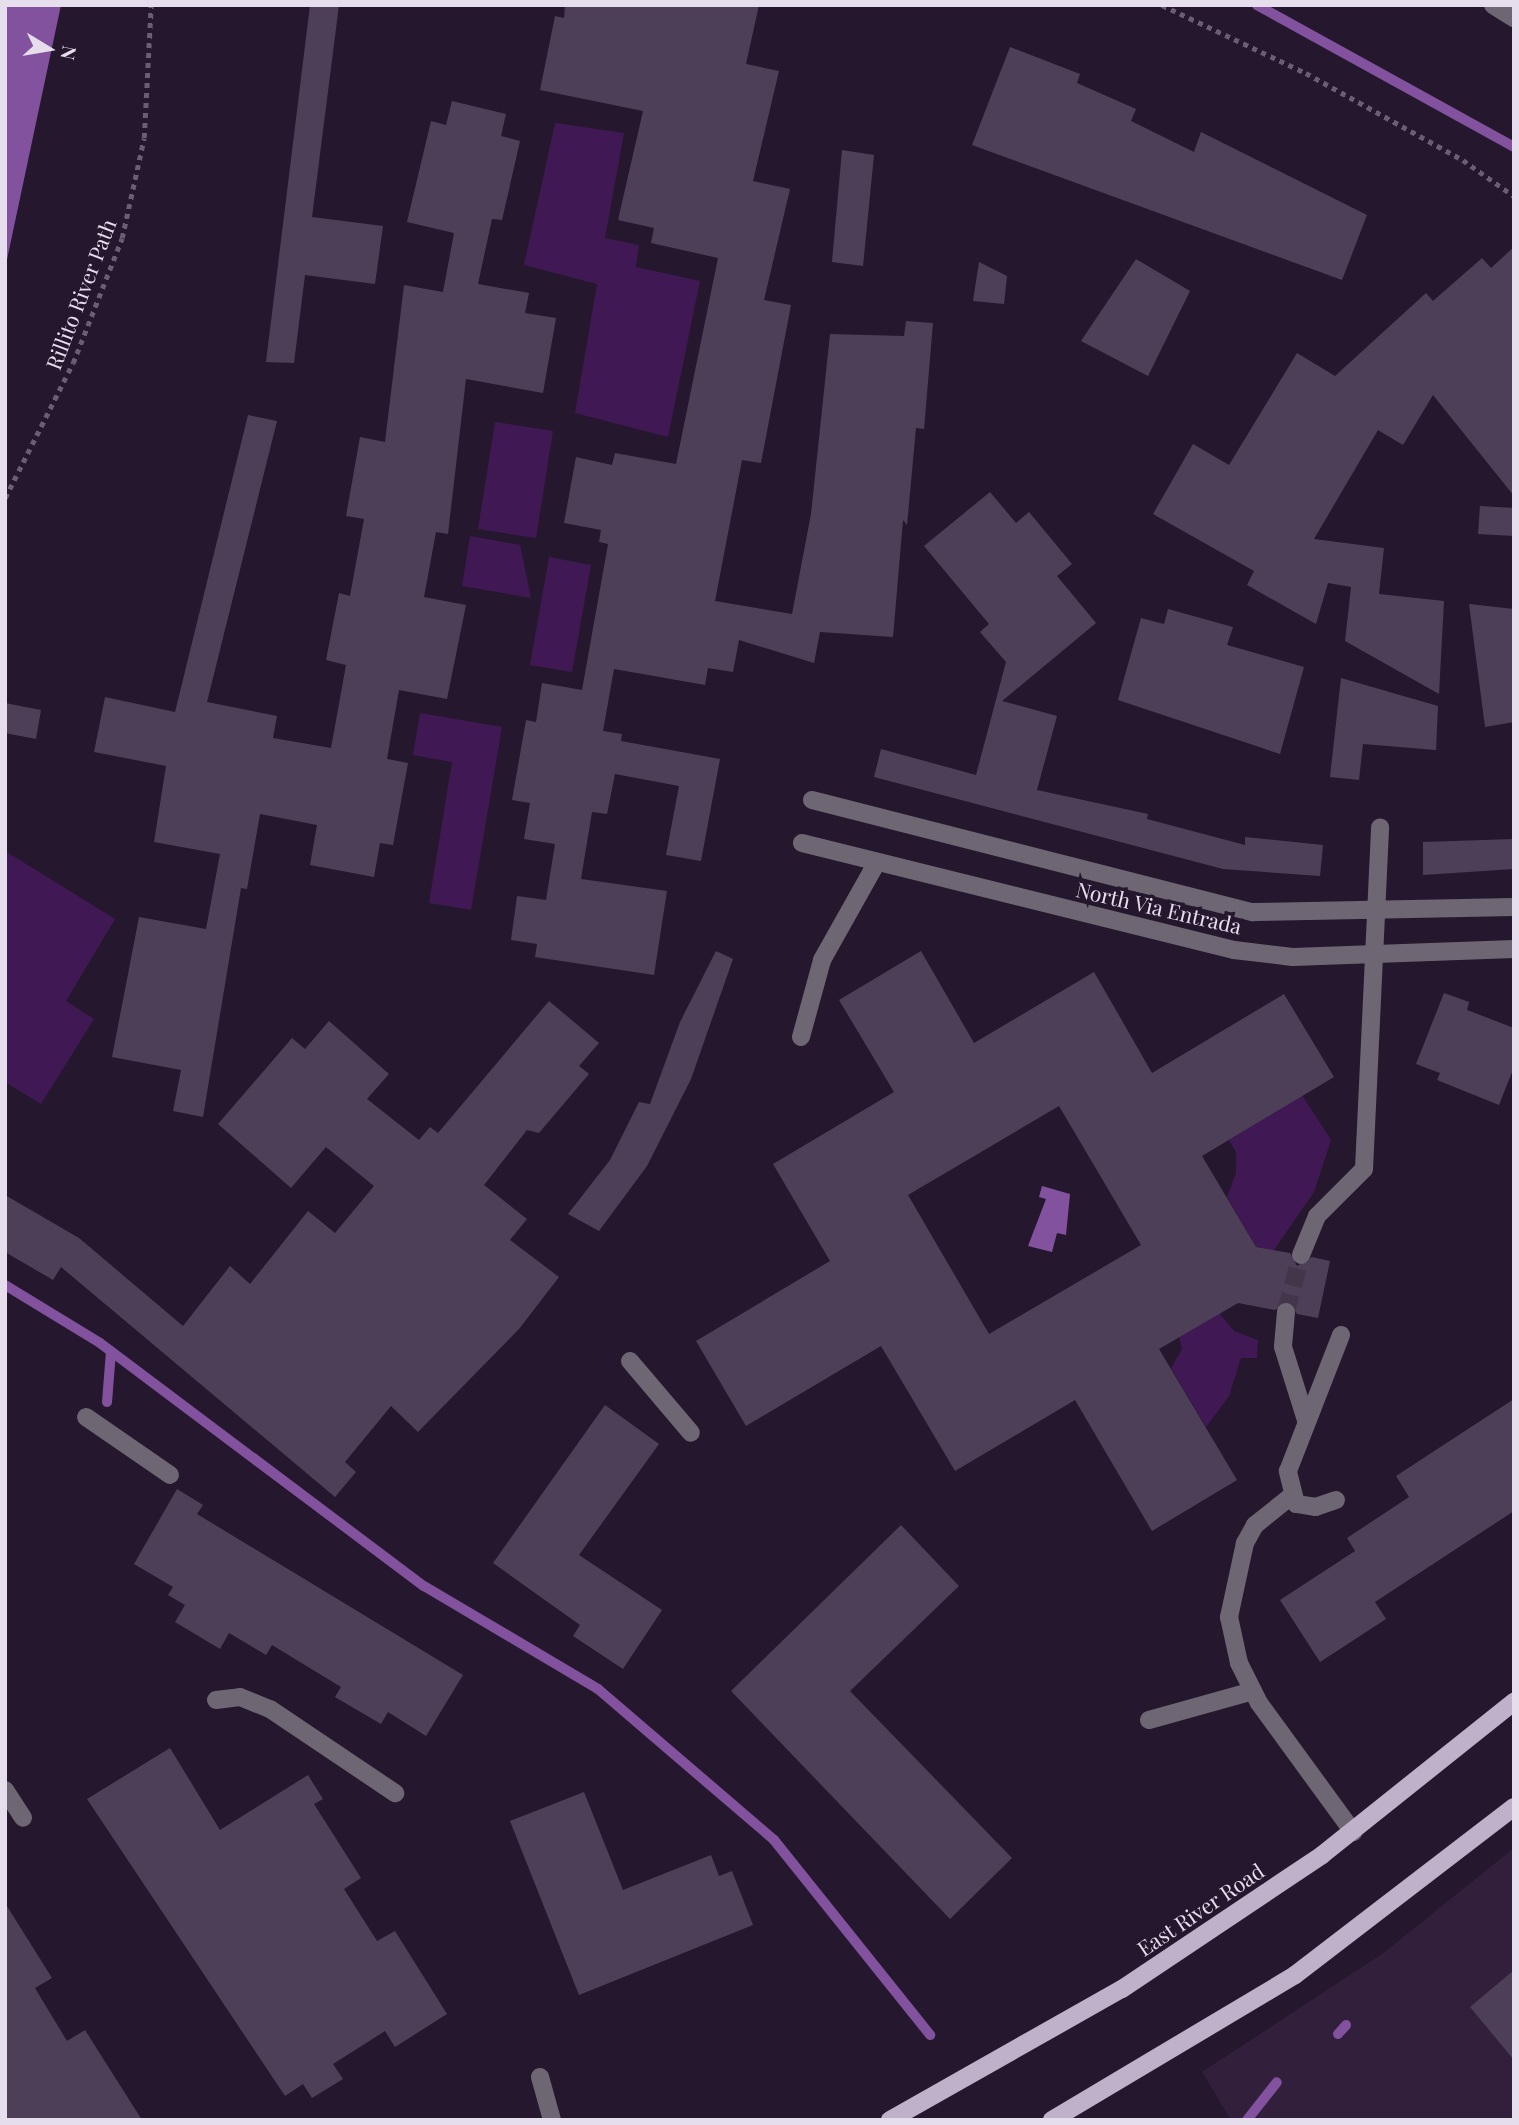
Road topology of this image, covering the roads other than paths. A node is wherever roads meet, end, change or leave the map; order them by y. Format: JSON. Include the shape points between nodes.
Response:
{"nodes":[{"id":1,"x":1493,"y":5,"type":"edge"},
{"id":2,"x":1514,"y":18,"type":"edge"},
{"id":3,"x":812,"y":800,"type":"dead end"},
{"id":4,"x":1380,"y":827,"type":"dead end"},
{"id":5,"x":802,"y":843,"type":"dead end"},
{"id":6,"x":877,"y":862,"type":"junction"},
{"id":7,"x":1514,"y":907,"type":"edge"},
{"id":8,"x":1377,"y":909,"type":"junction"},
{"id":9,"x":1514,"y":949,"type":"edge"},
{"id":10,"x":1376,"y":954,"type":"junction"},
{"id":11,"x":802,"y":1037,"type":"dead end"},
{"id":12,"x":1301,"y":1255,"type":"tunnel mouth"},
{"id":13,"x":1286,"y":1312,"type":"tunnel mouth"},
{"id":14,"x":1341,"y":1335,"type":"dead end"},
{"id":15,"x":630,"y":1361,"type":"dead end"},
{"id":16,"x":86,"y":1417,"type":"dead end"},
{"id":17,"x":1306,"y":1420,"type":"junction"},
{"id":18,"x":691,"y":1433,"type":"dead end"},
{"id":19,"x":170,"y":1475,"type":"dead end"},
{"id":20,"x":1290,"y":1497,"type":"junction"},
{"id":21,"x":1336,"y":1500,"type":"dead end"},
{"id":22,"x":1253,"y":1691,"type":"junction"},
{"id":23,"x":216,"y":1700,"type":"dead end"},
{"id":24,"x":1514,"y":1702,"type":"edge"},
{"id":25,"x":1149,"y":1720,"type":"dead end"},
{"id":26,"x":5,"y":1790,"type":"edge"},
{"id":27,"x":395,"y":1793,"type":"dead end"},
{"id":28,"x":1514,"y":1807,"type":"edge"},
{"id":29,"x":23,"y":1818,"type":"dead end"},
{"id":30,"x":1353,"y":1832,"type":"junction"},
{"id":31,"x":540,"y":2077,"type":"dead end"},
{"id":32,"x":552,"y":2120,"type":"edge"},
{"id":33,"x":890,"y":2120,"type":"edge"},
{"id":34,"x":1052,"y":2120,"type":"edge"}],
"edges":[{"from":1,"to":2,"type":"street"},
{"from":3,"to":8,"type":"street","name":"North Via Entrada","via":[[1253,912]]},
{"from":4,"to":8,"type":"street"},
{"from":5,"to":6,"type":"street","name":"North Via Entrada"},
{"from":6,"to":10,"type":"street","name":"North Via Entrada","via":[[1234,950],[1293,957]]},
{"from":6,"to":11,"type":"street","via":[[822,960]]},
{"from":7,"to":8,"type":"street","name":"North Via Entrada"},
{"from":8,"to":10,"type":"street"},
{"from":9,"to":10,"type":"street","name":"North Via Entrada"},
{"from":10,"to":12,"type":"street","via":[[1364,1169],[1317,1216]]},
{"from":13,"to":17,"type":"street","via":[[1283,1347]]},
{"from":14,"to":17,"type":"street"},
{"from":15,"to":18,"type":"street"},
{"from":16,"to":19,"type":"street"},
{"from":17,"to":20,"type":"street","via":[[1288,1471]]},
{"from":20,"to":21,"type":"street","via":[[1304,1507]]},
{"from":20,"to":22,"type":"street","via":[[1255,1525],[1234,1578],[1229,1616],[1239,1663]]},
{"from":22,"to":25,"type":"street"},
{"from":22,"to":30,"type":"street"},
{"from":23,"to":27,"type":"street","via":[[240,1697],[270,1709]]},
{"from":24,"to":30,"type":"main road","name":"East River Road"},
{"from":26,"to":29,"type":"street"},
{"from":28,"to":34,"type":"main road","via":[[1295,1975]]},
{"from":30,"to":33,"type":"main road","name":"East River Road","via":[[1122,1989]]},
{"from":31,"to":32,"type":"street"}]}
